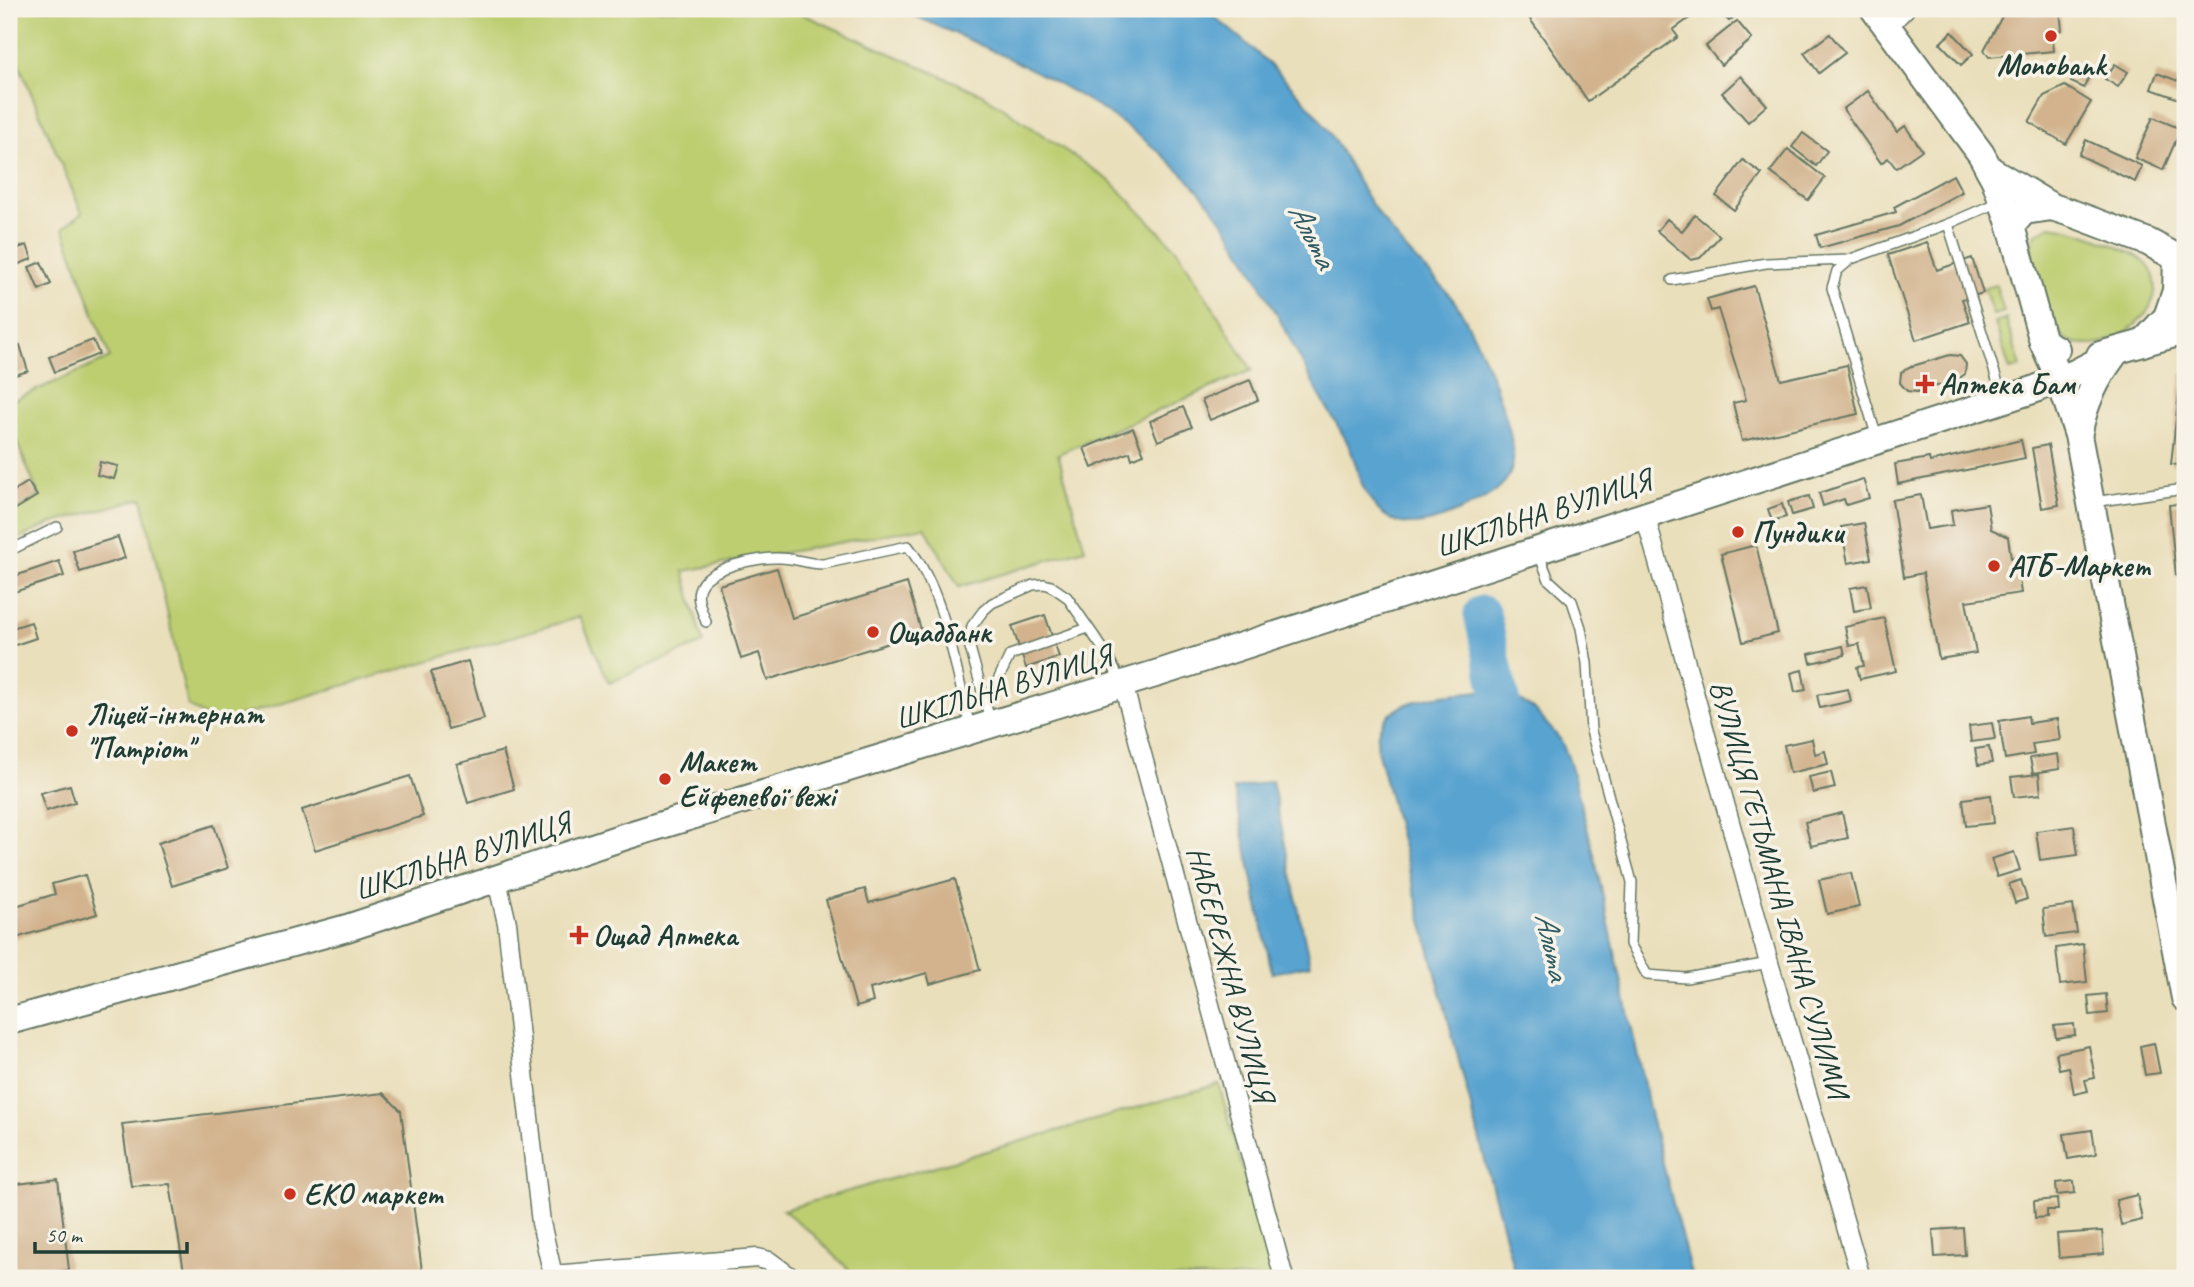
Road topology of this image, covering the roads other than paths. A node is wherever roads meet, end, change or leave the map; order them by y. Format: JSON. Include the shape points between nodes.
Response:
{"nodes":[{"id":1,"x":1889,"y":15,"type":"edge"},
{"id":2,"x":1990,"y":169,"type":"junction"},
{"id":3,"x":2002,"y":200,"type":"junction"},
{"id":4,"x":2052,"y":207,"type":"junction"},
{"id":5,"x":1948,"y":224,"type":"junction"},
{"id":6,"x":2011,"y":226,"type":"junction"},
{"id":7,"x":2182,"y":253,"type":"edge"},
{"id":8,"x":1851,"y":260,"type":"junction"},
{"id":9,"x":1672,"y":280,"type":"dead end"},
{"id":10,"x":2185,"y":331,"type":"edge"},
{"id":11,"x":2043,"y":342,"type":"junction"},
{"id":12,"x":2143,"y":342,"type":"junction"},
{"id":13,"x":2116,"y":352,"type":"junction"},
{"id":14,"x":2060,"y":380,"type":"junction"},
{"id":15,"x":2007,"y":398,"type":"junction"},
{"id":16,"x":2078,"y":435,"type":"junction"},
{"id":17,"x":1878,"y":440,"type":"junction"},
{"id":18,"x":2185,"y":489,"type":"edge"},
{"id":19,"x":2092,"y":502,"type":"junction"},
{"id":20,"x":1645,"y":515,"type":"junction"},
{"id":21,"x":57,"y":527,"type":"dead end"},
{"id":22,"x":1538,"y":548,"type":"junction"},
{"id":23,"x":9,"y":551,"type":"edge"},
{"id":24,"x":706,"y":622,"type":"dead end"},
{"id":25,"x":1088,"y":628,"type":"junction"},
{"id":26,"x":1123,"y":684,"type":"junction"},
{"id":27,"x":983,"y":721,"type":"junction"},
{"id":28,"x":497,"y":881,"type":"junction"},
{"id":29,"x":1769,"y":963,"type":"junction"},
{"id":30,"x":2185,"y":998,"type":"edge"},
{"id":31,"x":9,"y":1021,"type":"edge"},
{"id":32,"x":547,"y":1277,"type":"edge"},
{"id":33,"x":793,"y":1278,"type":"edge"},
{"id":34,"x":1284,"y":1278,"type":"edge"},
{"id":35,"x":1861,"y":1278,"type":"edge"}],
"edges":[{"from":1,"to":2,"type":"main road"},
{"from":2,"to":3,"type":"main road"},
{"from":2,"to":4,"type":"main road"},
{"from":3,"to":5,"type":"lane"},
{"from":3,"to":6,"type":"main road"},
{"from":4,"to":6,"type":"main road","via":[[2024,211]]},
{"from":4,"to":7,"type":"main road"},
{"from":5,"to":8,"type":"lane"},
{"from":5,"to":15,"type":"lane"},
{"from":6,"to":11,"type":"main road"},
{"from":7,"to":12,"type":"main road","via":[[2167,317]]},
{"from":8,"to":9,"type":"lane","via":[[1766,263]]},
{"from":8,"to":17,"type":"lane","via":[[1837,271],[1832,289]]},
{"from":10,"to":12,"type":"main road"},
{"from":11,"to":13,"type":"main road","via":[[2075,356]]},
{"from":11,"to":14,"type":"main road"},
{"from":11,"to":15,"type":"main road","via":[[2032,368]]},
{"from":12,"to":13,"type":"main road"},
{"from":13,"to":14,"type":"main road","name":"ШКІЛЬНА ВУЛИЦЯ"},
{"from":13,"to":16,"type":"main road","via":[[2092,387]]},
{"from":14,"to":15,"type":"main road","name":"ШКІЛЬНА ВУЛИЦЯ"},
{"from":14,"to":16,"type":"main road"},
{"from":15,"to":16,"type":"main road","via":[[2050,408]]},
{"from":15,"to":17,"type":"main road","name":"ШКІЛЬНА ВУЛИЦЯ"},
{"from":16,"to":19,"type":"main road"},
{"from":17,"to":20,"type":"main road","name":"ШКІЛЬНА ВУЛИЦЯ"},
{"from":18,"to":19,"type":"lane"},
{"from":19,"to":30,"type":"main road"},
{"from":20,"to":22,"type":"main road","name":"ШКІЛЬНА ВУЛИЦЯ"},
{"from":20,"to":29,"type":"street","name":"ВУЛИЦЯ ГЕТЬМАНА ІВАНА СУЛИМИ"},
{"from":21,"to":23,"type":"lane"},
{"from":22,"to":26,"type":"main road","name":"ШКІЛЬНА ВУЛИЦЯ"},
{"from":22,"to":29,"type":"lane","via":[[1549,580],[1572,601],[1581,628],[1591,731],[1632,883],[1630,944],[1647,975],[1686,978]]},
{"from":24,"to":27,"type":"lane","via":[[699,589],[726,567],[773,558],[822,564],[908,546],[940,608]]},
{"from":25,"to":26,"type":"lane"},
{"from":25,"to":27,"type":"lane","via":[[1010,655]]},
{"from":25,"to":27,"type":"lane","via":[[1067,597],[1044,584],[987,607],[969,636]]},
{"from":26,"to":27,"type":"main road","name":"ШКІЛЬНА ВУЛИЦЯ"},
{"from":26,"to":34,"type":"street","name":"НАБЕРЕЖНА ВУЛИЦЯ"},
{"from":27,"to":28,"type":"main road","name":"ШКІЛЬНА ВУЛИЦЯ"},
{"from":28,"to":31,"type":"main road","name":"ШКІЛЬНА ВУЛИЦЯ","via":[[287,946]]},
{"from":28,"to":32,"type":"street","via":[[509,933]]},
{"from":29,"to":35,"type":"street","name":"ВУЛИЦЯ ГЕТЬМАНА ІВАНА СУЛИМИ"},
{"from":32,"to":33,"type":"street","via":[[757,1258]]}]}
